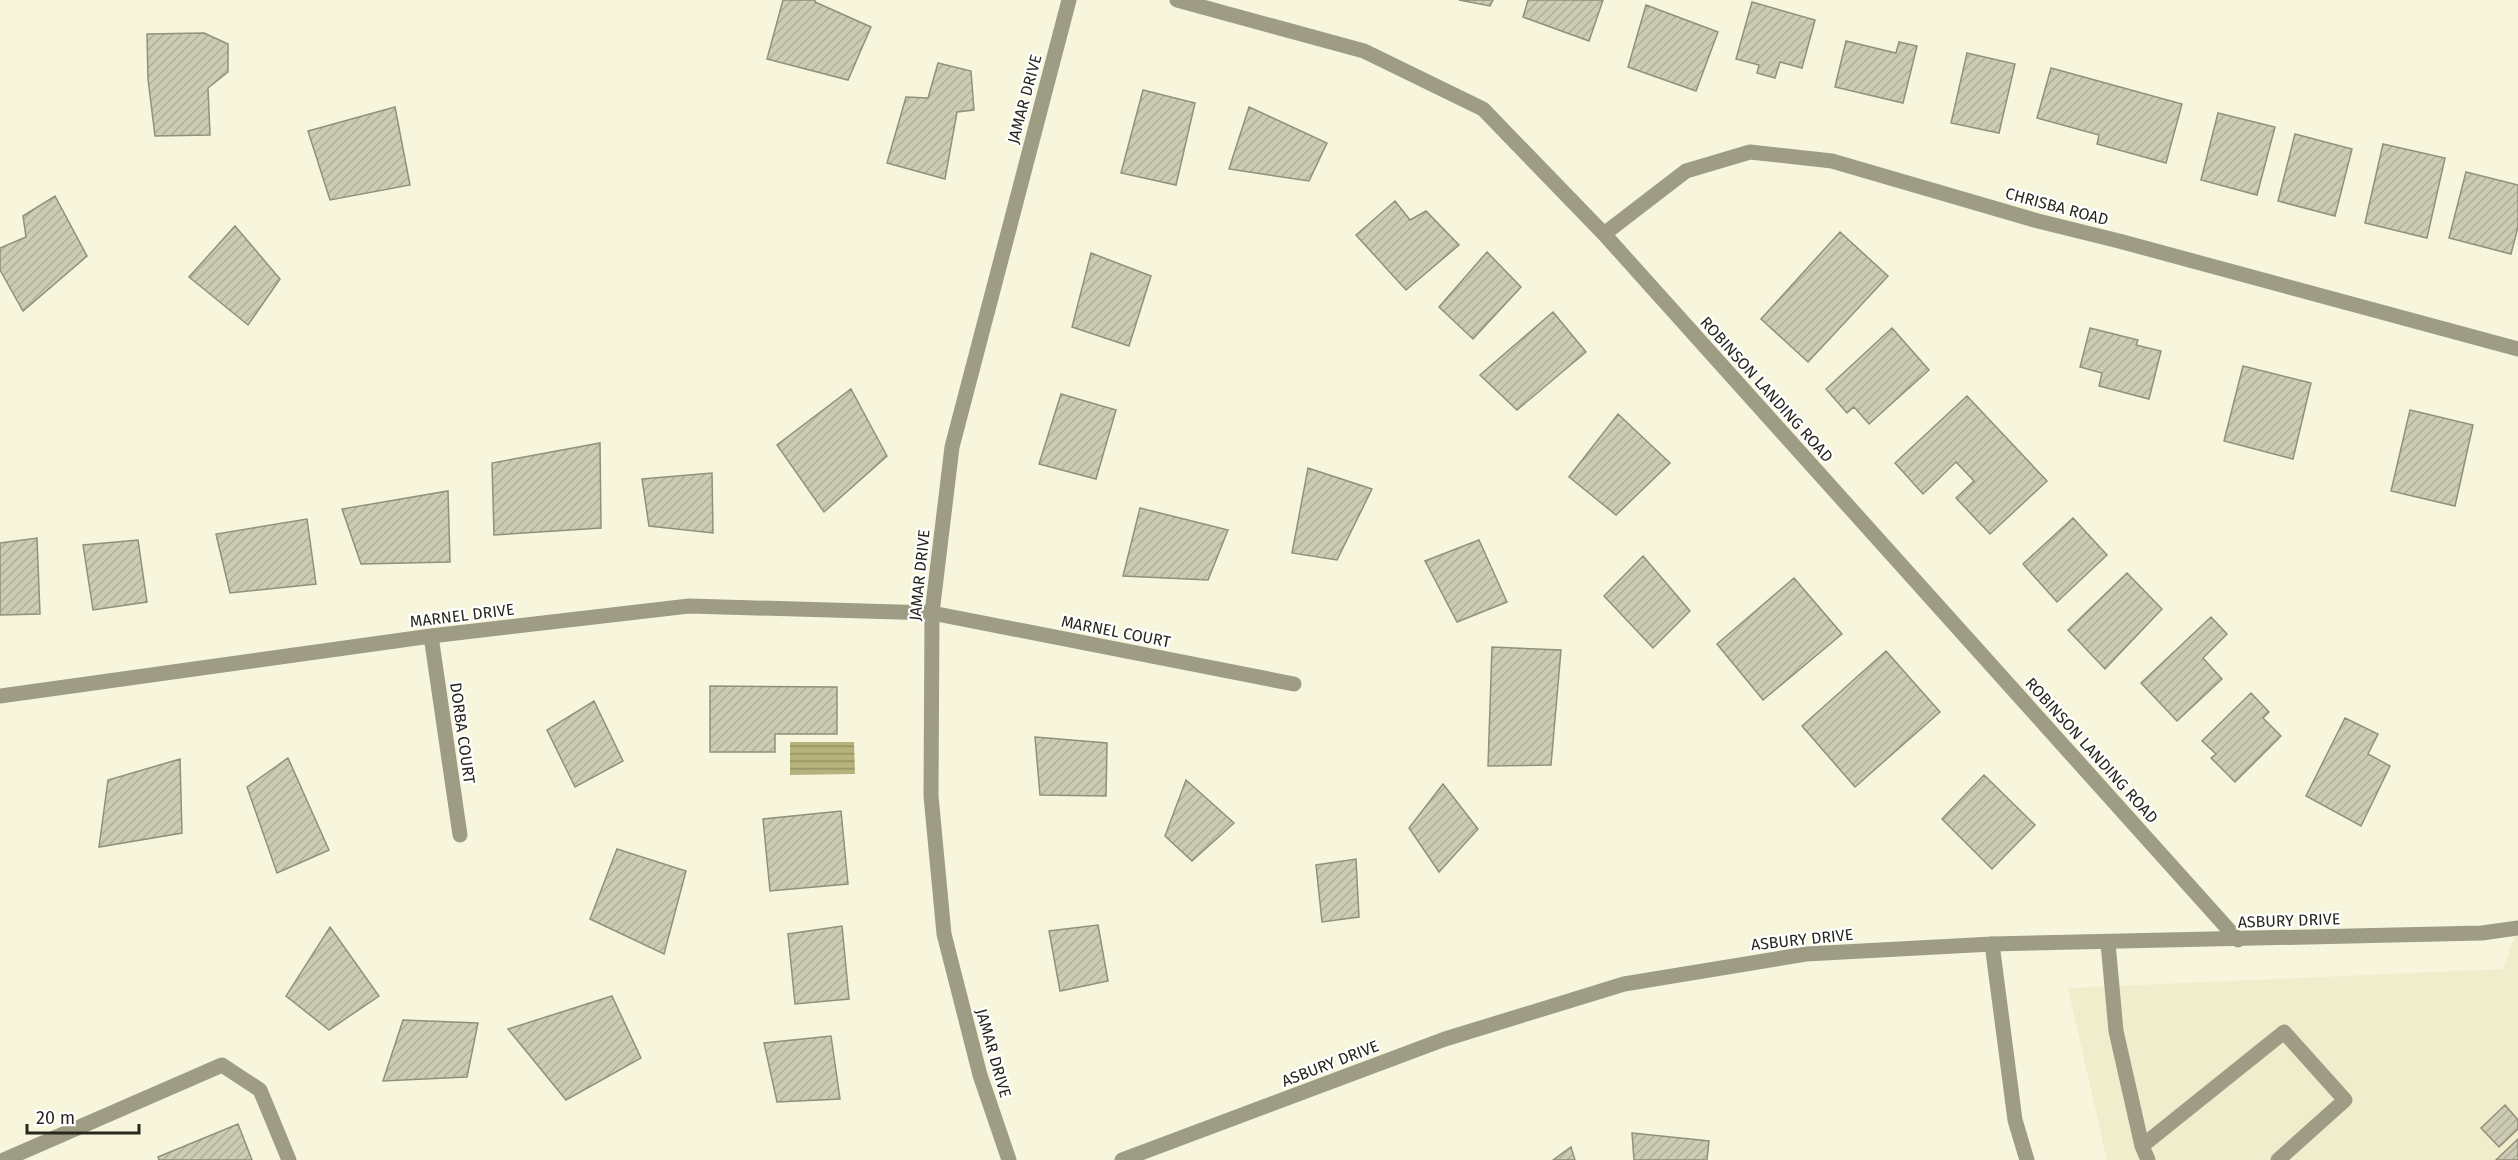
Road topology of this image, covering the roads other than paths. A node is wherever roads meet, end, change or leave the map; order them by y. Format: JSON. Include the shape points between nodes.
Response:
{"nodes":[{"id":1,"x":1069,"y":0,"type":"edge"},
{"id":2,"x":1177,"y":0,"type":"edge"},
{"id":3,"x":1604,"y":234,"type":"junction"},
{"id":4,"x":2518,"y":349,"type":"edge"},
{"id":5,"x":932,"y":613,"type":"junction"},
{"id":6,"x":430,"y":636,"type":"junction"},
{"id":7,"x":1294,"y":684,"type":"dead end"},
{"id":8,"x":0,"y":696,"type":"edge"},
{"id":9,"x":460,"y":835,"type":"dead end"},
{"id":10,"x":2518,"y":928,"type":"edge"},
{"id":11,"x":2238,"y":940,"type":"junction"},
{"id":12,"x":2108,"y":943,"type":"junction"},
{"id":13,"x":1992,"y":944,"type":"junction"},
{"id":14,"x":2145,"y":1153,"type":"edge"},
{"id":15,"x":4,"y":1160,"type":"edge"},
{"id":16,"x":289,"y":1160,"type":"edge"},
{"id":17,"x":1009,"y":1160,"type":"edge"},
{"id":18,"x":1122,"y":1160,"type":"edge"},
{"id":19,"x":2027,"y":1160,"type":"edge"},
{"id":20,"x":2278,"y":1160,"type":"edge"}],
"edges":[{"from":1,"to":5,"type":"street","name":"JAMAR DRIVE","via":[[952,447]]},
{"from":2,"to":3,"type":"street","name":"ROBINSON LANDING ROAD","via":[[1364,51],[1483,109]]},
{"from":3,"to":4,"type":"street","name":"CHRISBA ROAD","via":[[1686,171],[1750,152],[1832,161],[2038,221]]},
{"from":3,"to":11,"type":"street","name":"ROBINSON LANDING ROAD"},
{"from":5,"to":6,"type":"street","name":"MARNEL DRIVE","via":[[689,606]]},
{"from":5,"to":7,"type":"street","name":"MARNEL COURT"},
{"from":5,"to":17,"type":"street","name":"JAMAR DRIVE","via":[[931,796],[944,934],[980,1075]]},
{"from":6,"to":8,"type":"street","name":"MARNEL DRIVE"},
{"from":6,"to":9,"type":"street","name":"DORBA COURT"},
{"from":10,"to":11,"type":"street","name":"ASBURY DRIVE","via":[[2482,933]]},
{"from":11,"to":12,"type":"street","name":"ASBURY DRIVE"},
{"from":12,"to":13,"type":"street","name":"ASBURY DRIVE"},
{"from":12,"to":14,"type":"street","via":[[2116,1031]]},
{"from":13,"to":18,"type":"street","name":"ASBURY DRIVE","via":[[1806,954],[1624,984],[1445,1039]]},
{"from":13,"to":19,"type":"street","via":[[2014,1120]]},
{"from":14,"to":20,"type":"street","via":[[2284,1032],[2345,1100]]},
{"from":15,"to":16,"type":"street","via":[[222,1065],[260,1090]]}]}
